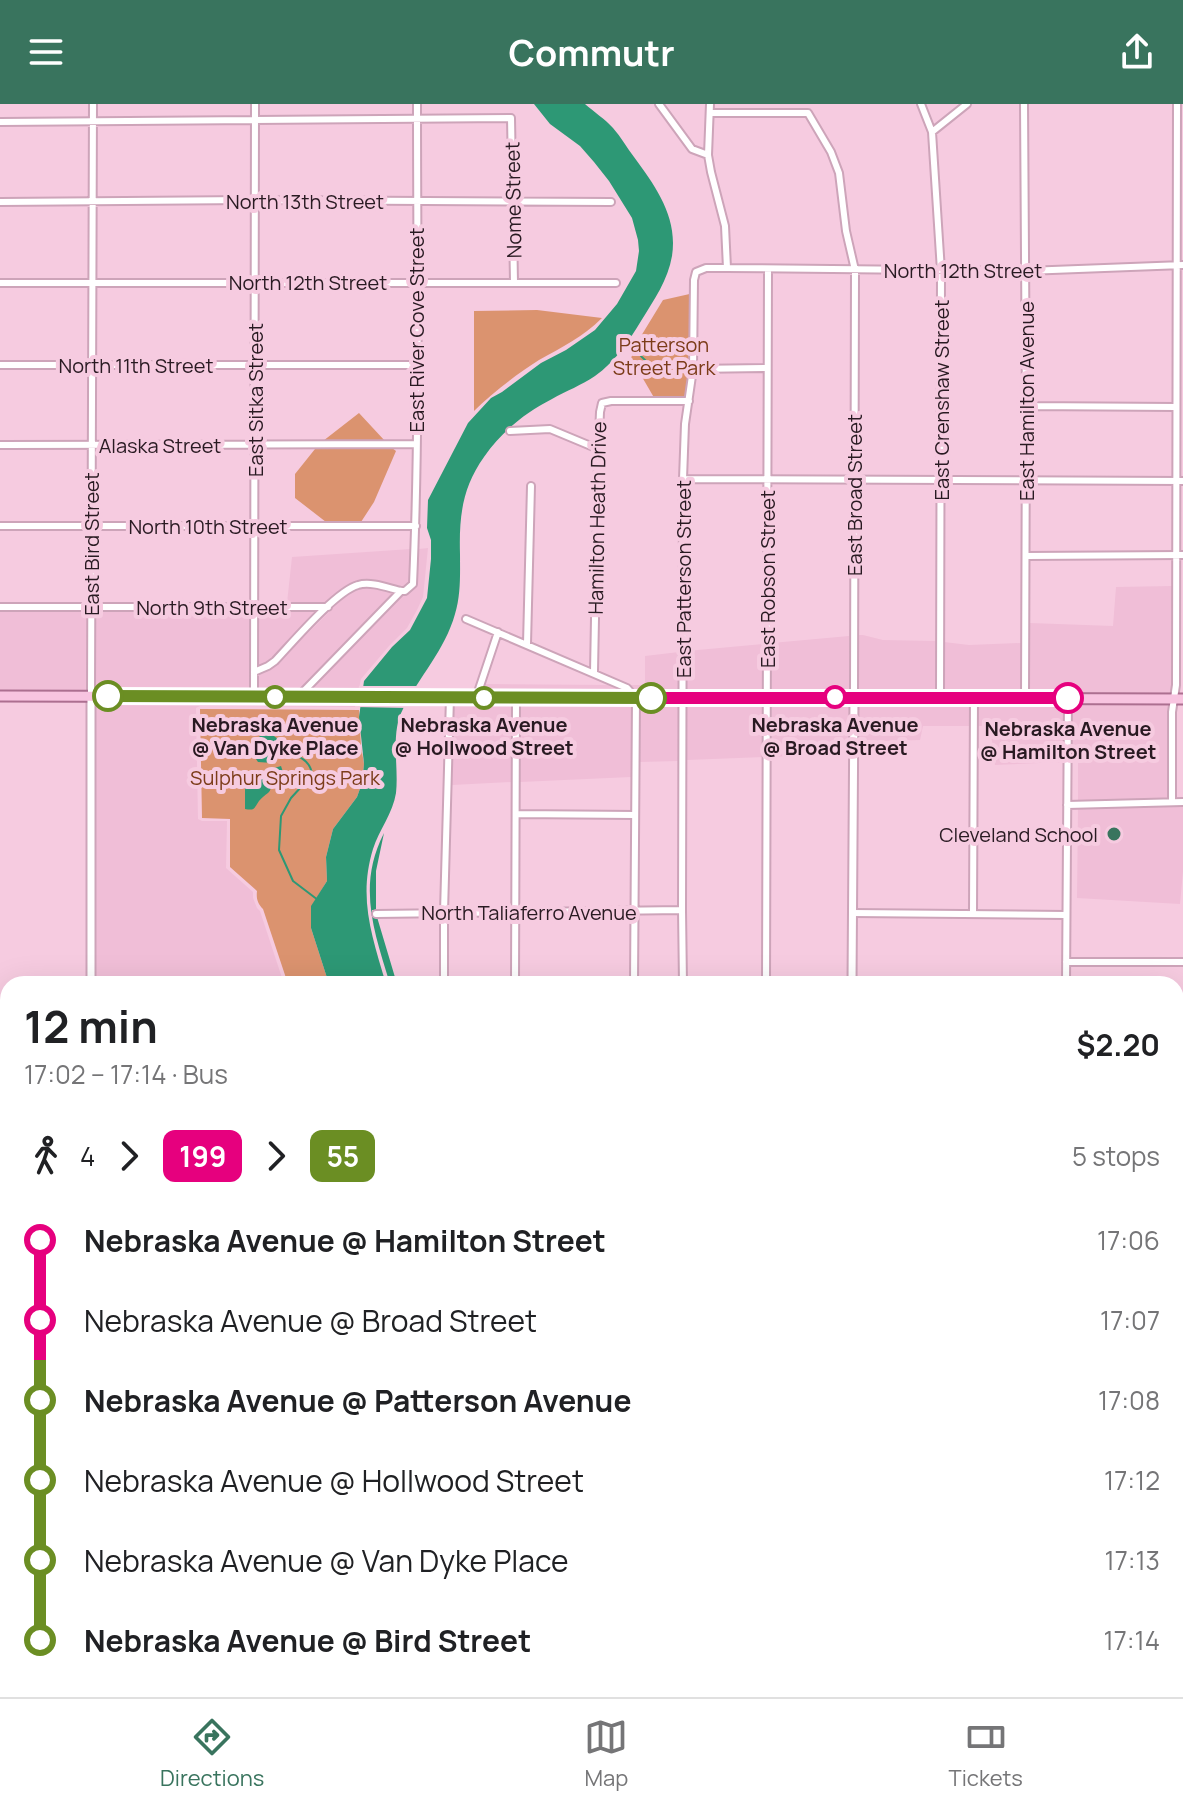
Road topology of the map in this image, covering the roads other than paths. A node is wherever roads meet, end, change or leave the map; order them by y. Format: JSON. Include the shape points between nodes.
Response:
{"nodes":[{"id":1,"x":93,"y":104,"type":"edge"},
{"id":2,"x":255,"y":104,"type":"edge"},
{"id":3,"x":417,"y":104,"type":"edge"},
{"id":4,"x":659,"y":104,"type":"edge"},
{"id":5,"x":710,"y":104,"type":"edge"},
{"id":6,"x":815,"y":104,"type":"edge"},
{"id":7,"x":921,"y":104,"type":"edge"},
{"id":8,"x":967,"y":104,"type":"edge"},
{"id":9,"x":1024,"y":104,"type":"edge"},
{"id":10,"x":1177,"y":104,"type":"edge"},
{"id":11,"x":710,"y":113,"type":"junction"},
{"id":12,"x":808,"y":113,"type":"junction"},
{"id":13,"x":255,"y":120,"type":"junction"},
{"id":14,"x":417,"y":120,"type":"junction"},
{"id":15,"x":0,"y":122,"type":"edge"},
{"id":16,"x":93,"y":122,"type":"junction"},
{"id":17,"x":932,"y":132,"type":"junction"},
{"id":18,"x":708,"y":155,"type":"junction"},
{"id":19,"x":255,"y":200,"type":"junction"},
{"id":20,"x":94,"y":201,"type":"junction"},
{"id":21,"x":513,"y":201,"type":"junction"},
{"id":22,"x":0,"y":202,"type":"edge"},
{"id":23,"x":417,"y":202,"type":"junction"},
{"id":24,"x":611,"y":202,"type":"dead end"},
{"id":25,"x":1179,"y":265,"type":"edge"},
{"id":26,"x":727,"y":268,"type":"junction"},
{"id":27,"x":768,"y":270,"type":"junction"},
{"id":28,"x":855,"y":270,"type":"junction"},
{"id":29,"x":941,"y":271,"type":"junction"},
{"id":30,"x":1026,"y":271,"type":"junction"},
{"id":31,"x":696,"y":272,"type":"joint"},
{"id":32,"x":256,"y":282,"type":"junction"},
{"id":33,"x":418,"y":282,"type":"junction"},
{"id":34,"x":514,"y":282,"type":"junction"},
{"id":35,"x":0,"y":283,"type":"edge"},
{"id":36,"x":92,"y":283,"type":"junction"},
{"id":37,"x":616,"y":283,"type":"dead end"},
{"id":38,"x":0,"y":365,"type":"edge"},
{"id":39,"x":92,"y":365,"type":"junction"},
{"id":40,"x":255,"y":365,"type":"junction"},
{"id":41,"x":416,"y":365,"type":"junction"},
{"id":42,"x":767,"y":368,"type":"junction"},
{"id":43,"x":693,"y":369,"type":"junction"},
{"id":44,"x":689,"y":401,"type":"junction"},
{"id":45,"x":1026,"y":406,"type":"junction"},
{"id":46,"x":1176,"y":407,"type":"junction"},
{"id":47,"x":510,"y":431,"type":"dead end"},
{"id":48,"x":416,"y":444,"type":"junction"},
{"id":49,"x":0,"y":445,"type":"edge"},
{"id":50,"x":92,"y":445,"type":"junction"},
{"id":51,"x":255,"y":445,"type":"junction"},
{"id":52,"x":598,"y":449,"type":"junction"},
{"id":53,"x":683,"y":479,"type":"junction"},
{"id":54,"x":767,"y":479,"type":"junction"},
{"id":55,"x":854,"y":480,"type":"junction"},
{"id":56,"x":941,"y":480,"type":"junction"},
{"id":57,"x":1026,"y":480,"type":"junction"},
{"id":58,"x":1180,"y":481,"type":"edge"},
{"id":59,"x":531,"y":486,"type":"dead end"},
{"id":60,"x":253,"y":525,"type":"junction"},
{"id":61,"x":0,"y":526,"type":"edge"},
{"id":62,"x":91,"y":526,"type":"junction"},
{"id":63,"x":416,"y":526,"type":"junction"},
{"id":64,"x":1180,"y":555,"type":"edge"},
{"id":65,"x":1026,"y":556,"type":"junction"},
{"id":66,"x":401,"y":591,"type":"junction"},
{"id":67,"x":0,"y":607,"type":"edge"},
{"id":68,"x":91,"y":607,"type":"junction"},
{"id":69,"x":254,"y":607,"type":"junction"},
{"id":70,"x":328,"y":607,"type":"junction"},
{"id":71,"x":466,"y":619,"type":"dead end"},
{"id":72,"x":498,"y":632,"type":"junction"},
{"id":73,"x":527,"y":644,"type":"junction"},
{"id":74,"x":254,"y":672,"type":"junction"},
{"id":75,"x":594,"y":672,"type":"junction"},
{"id":76,"x":0,"y":696,"type":"edge"},
{"id":77,"x":91,"y":696,"type":"junction"},
{"id":78,"x":254,"y":697,"type":"junction"},
{"id":79,"x":298,"y":697,"type":"junction"},
{"id":80,"x":450,"y":697,"type":"junction"},
{"id":81,"x":476,"y":698,"type":"junction"},
{"id":82,"x":516,"y":698,"type":"junction"},
{"id":83,"x":636,"y":698,"type":"junction"},
{"id":84,"x":683,"y":698,"type":"junction"},
{"id":85,"x":768,"y":698,"type":"junction"},
{"id":86,"x":854,"y":698,"type":"junction"},
{"id":87,"x":940,"y":698,"type":"junction"},
{"id":88,"x":974,"y":698,"type":"junction"},
{"id":89,"x":1025,"y":698,"type":"junction"},
{"id":90,"x":1068,"y":698,"type":"junction"},
{"id":91,"x":1179,"y":699,"type":"edge"},
{"id":92,"x":1172,"y":802,"type":"junction"},
{"id":93,"x":1183,"y":802,"type":"edge"},
{"id":94,"x":1067,"y":805,"type":"junction"},
{"id":95,"x":516,"y":814,"type":"junction"},
{"id":96,"x":635,"y":815,"type":"junction"},
{"id":97,"x":682,"y":910,"type":"junction"},
{"id":98,"x":444,"y":912,"type":"junction"},
{"id":99,"x":515,"y":912,"type":"junction"},
{"id":100,"x":634,"y":912,"type":"junction"},
{"id":101,"x":852,"y":913,"type":"junction"},
{"id":102,"x":973,"y":913,"type":"junction"},
{"id":103,"x":376,"y":914,"type":"dead end"},
{"id":104,"x":1066,"y":915,"type":"junction"},
{"id":105,"x":1066,"y":962,"type":"junction"},
{"id":106,"x":1183,"y":962,"type":"edge"},
{"id":107,"x":91,"y":976,"type":"edge"},
{"id":108,"x":444,"y":976,"type":"edge"},
{"id":109,"x":515,"y":976,"type":"edge"},
{"id":110,"x":634,"y":976,"type":"edge"},
{"id":111,"x":683,"y":976,"type":"edge"},
{"id":112,"x":766,"y":976,"type":"edge"},
{"id":113,"x":852,"y":976,"type":"edge"},
{"id":114,"x":1066,"y":976,"type":"edge"}],
"edges":[{"from":1,"to":16,"type":"street","name":"East Bird Street"},
{"from":2,"to":13,"type":"street","name":"East Sitka Street"},
{"from":3,"to":14,"type":"street","name":"East River Cove Street"},
{"from":4,"to":18,"type":"street","via":[[692,149]]},
{"from":5,"to":11,"type":"street"},
{"from":6,"to":12,"type":"street"},
{"from":7,"to":17,"type":"street","name":"East Crenshaw Street"},
{"from":8,"to":17,"type":"street"},
{"from":9,"to":30,"type":"street","name":"East Hamilton Avenue"},
{"from":10,"to":25,"type":"street"},
{"from":11,"to":12,"type":"street"},
{"from":11,"to":18,"type":"street"},
{"from":12,"to":28,"type":"street","name":"East Broad Street","via":[[839,173]]},
{"from":13,"to":14,"type":"street"},
{"from":13,"to":16,"type":"street"},
{"from":13,"to":19,"type":"street","name":"East Sitka Street"},
{"from":14,"to":21,"type":"street","name":"Nome Street","via":[[511,118]]},
{"from":14,"to":23,"type":"street","name":"East River Cove Street"},
{"from":15,"to":16,"type":"street"},
{"from":16,"to":20,"type":"street","name":"East Bird Street"},
{"from":17,"to":29,"type":"street","name":"East Crenshaw Street"},
{"from":18,"to":26,"type":"street","via":[[725,226]]},
{"from":19,"to":20,"type":"street","name":"North 13th Street"},
{"from":19,"to":23,"type":"street","name":"North 13th Street"},
{"from":19,"to":32,"type":"street","name":"East Sitka Street"},
{"from":20,"to":22,"type":"street","name":"North 13th Street"},
{"from":20,"to":36,"type":"street","name":"East Bird Street"},
{"from":21,"to":23,"type":"street","name":"North 13th Street"},
{"from":21,"to":24,"type":"street","name":"North 13th Street"},
{"from":21,"to":34,"type":"street","name":"Nome Street"},
{"from":23,"to":33,"type":"street","name":"East River Cove Street"},
{"from":25,"to":30,"type":"street","name":"North 12th Street"},
{"from":25,"to":46,"type":"street"},
{"from":26,"to":27,"type":"street","name":"North 12th Street"},
{"from":26,"to":31,"type":"street","name":"North 12th Street"},
{"from":27,"to":28,"type":"street","name":"North 12th Street"},
{"from":27,"to":42,"type":"street","name":"East Robson Street"},
{"from":28,"to":29,"type":"street","name":"North 12th Street"},
{"from":28,"to":55,"type":"street","name":"East Broad Street"},
{"from":29,"to":30,"type":"street","name":"North 12th Street"},
{"from":29,"to":56,"type":"street","name":"East Crenshaw Street"},
{"from":30,"to":45,"type":"street","name":"East Hamilton Avenue"},
{"from":31,"to":43,"type":"street","name":"East Patterson Street"},
{"from":32,"to":33,"type":"street","name":"North 12th Street"},
{"from":32,"to":36,"type":"street","name":"North 12th Street"},
{"from":32,"to":40,"type":"street","name":"East Sitka Street"},
{"from":33,"to":34,"type":"street","name":"North 12th Street"},
{"from":33,"to":41,"type":"street","name":"East River Cove Street"},
{"from":34,"to":37,"type":"street","name":"North 12th Street"},
{"from":35,"to":36,"type":"street","name":"North 12th Street"},
{"from":36,"to":39,"type":"street","name":"East Bird Street"},
{"from":38,"to":39,"type":"street","name":"North 11th Street"},
{"from":39,"to":40,"type":"street","name":"North 11th Street"},
{"from":39,"to":50,"type":"street","name":"East Bird Street"},
{"from":40,"to":41,"type":"street","name":"North 11th Street"},
{"from":40,"to":51,"type":"street","name":"East Sitka Street"},
{"from":41,"to":48,"type":"street","name":"East River Cove Street"},
{"from":42,"to":43,"type":"street"},
{"from":42,"to":54,"type":"street","name":"East Robson Street"},
{"from":43,"to":44,"type":"street","name":"East Patterson Street"},
{"from":44,"to":52,"type":"street","name":"Hamilton Heath Drive","via":[[602,403]]},
{"from":44,"to":53,"type":"street","name":"East Patterson Street"},
{"from":45,"to":46,"type":"street"},
{"from":45,"to":57,"type":"street","name":"East Hamilton Avenue"},
{"from":46,"to":58,"type":"street"},
{"from":47,"to":52,"type":"street","via":[[550,429]]},
{"from":48,"to":51,"type":"street","name":"Alaska Street"},
{"from":48,"to":63,"type":"street","name":"East River Cove Street"},
{"from":49,"to":50,"type":"street","name":"Alaska Street"},
{"from":50,"to":51,"type":"street","name":"Alaska Street"},
{"from":50,"to":62,"type":"street","name":"East Bird Street"},
{"from":51,"to":60,"type":"street","name":"East Sitka Street"},
{"from":52,"to":75,"type":"street","name":"Hamilton Heath Drive"},
{"from":53,"to":54,"type":"street"},
{"from":53,"to":84,"type":"street","name":"East Patterson Street"},
{"from":54,"to":55,"type":"street"},
{"from":54,"to":85,"type":"street","name":"East Robson Street"},
{"from":55,"to":56,"type":"street"},
{"from":55,"to":86,"type":"street","name":"East Broad Street"},
{"from":56,"to":57,"type":"street"},
{"from":56,"to":87,"type":"street","name":"East Crenshaw Street"},
{"from":57,"to":58,"type":"street"},
{"from":57,"to":65,"type":"street","name":"East Hamilton Avenue"},
{"from":58,"to":64,"type":"street"},
{"from":59,"to":73,"type":"street"},
{"from":60,"to":62,"type":"street","name":"North 10th Street"},
{"from":60,"to":63,"type":"street","name":"North 10th Street"},
{"from":60,"to":69,"type":"street","name":"East Sitka Street"},
{"from":61,"to":62,"type":"street","name":"North 10th Street"},
{"from":62,"to":68,"type":"street","name":"East Bird Street"},
{"from":63,"to":66,"type":"street","name":"East River Cove Street","via":[[413,584]]},
{"from":64,"to":65,"type":"street"},
{"from":64,"to":91,"type":"street"},
{"from":65,"to":89,"type":"street","name":"East Hamilton Avenue"},
{"from":66,"to":70,"type":"street","via":[[358,585]]},
{"from":66,"to":79,"type":"street"},
{"from":67,"to":68,"type":"street","name":"North 9th Street"},
{"from":68,"to":69,"type":"street","name":"North 9th Street"},
{"from":68,"to":77,"type":"street","name":"East Bird Street"},
{"from":69,"to":70,"type":"street","name":"North 9th Street"},
{"from":69,"to":74,"type":"street","name":"East Sitka Street"},
{"from":70,"to":74,"type":"street","via":[[275,661]]},
{"from":71,"to":72,"type":"street"},
{"from":72,"to":73,"type":"street"},
{"from":72,"to":81,"type":"street"},
{"from":73,"to":75,"type":"street"},
{"from":74,"to":78,"type":"street","name":"East Sitka Street"},
{"from":75,"to":83,"type":"street"},
{"from":76,"to":77,"type":"main road"},
{"from":77,"to":78,"type":"main road"},
{"from":77,"to":107,"type":"street","name":"East Bird Street"},
{"from":78,"to":79,"type":"main road"},
{"from":79,"to":80,"type":"main road"},
{"from":80,"to":81,"type":"main road"},
{"from":80,"to":98,"type":"street"},
{"from":81,"to":82,"type":"main road"},
{"from":82,"to":83,"type":"main road"},
{"from":82,"to":95,"type":"street"},
{"from":83,"to":84,"type":"main road"},
{"from":83,"to":96,"type":"street"},
{"from":84,"to":85,"type":"main road"},
{"from":84,"to":97,"type":"street","name":"East Patterson Street"},
{"from":85,"to":86,"type":"main road"},
{"from":85,"to":112,"type":"street","name":"East Robson Street"},
{"from":86,"to":87,"type":"main road"},
{"from":86,"to":101,"type":"street","name":"East Broad Street"},
{"from":87,"to":88,"type":"main road"},
{"from":88,"to":89,"type":"main road"},
{"from":88,"to":102,"type":"street"},
{"from":89,"to":90,"type":"main road"},
{"from":90,"to":91,"type":"main road"},
{"from":90,"to":94,"type":"street"},
{"from":91,"to":92,"type":"street","via":[[1172,712]]},
{"from":92,"to":93,"type":"street"},
{"from":92,"to":94,"type":"street"},
{"from":94,"to":104,"type":"street"},
{"from":95,"to":96,"type":"street"},
{"from":95,"to":99,"type":"street"},
{"from":96,"to":100,"type":"street"},
{"from":97,"to":100,"type":"street","name":"North Taliaferro Avenue"},
{"from":97,"to":111,"type":"street","name":"East Patterson Street"},
{"from":98,"to":99,"type":"street","name":"North Taliaferro Avenue"},
{"from":98,"to":103,"type":"street","name":"North Taliaferro Avenue"},
{"from":98,"to":108,"type":"street"},
{"from":99,"to":100,"type":"street","name":"North Taliaferro Avenue"},
{"from":99,"to":109,"type":"street"},
{"from":100,"to":110,"type":"street"},
{"from":101,"to":102,"type":"street"},
{"from":101,"to":113,"type":"street","name":"East Broad Street"},
{"from":102,"to":104,"type":"street"},
{"from":104,"to":105,"type":"street"},
{"from":105,"to":106,"type":"street"},
{"from":105,"to":114,"type":"street"}]}
